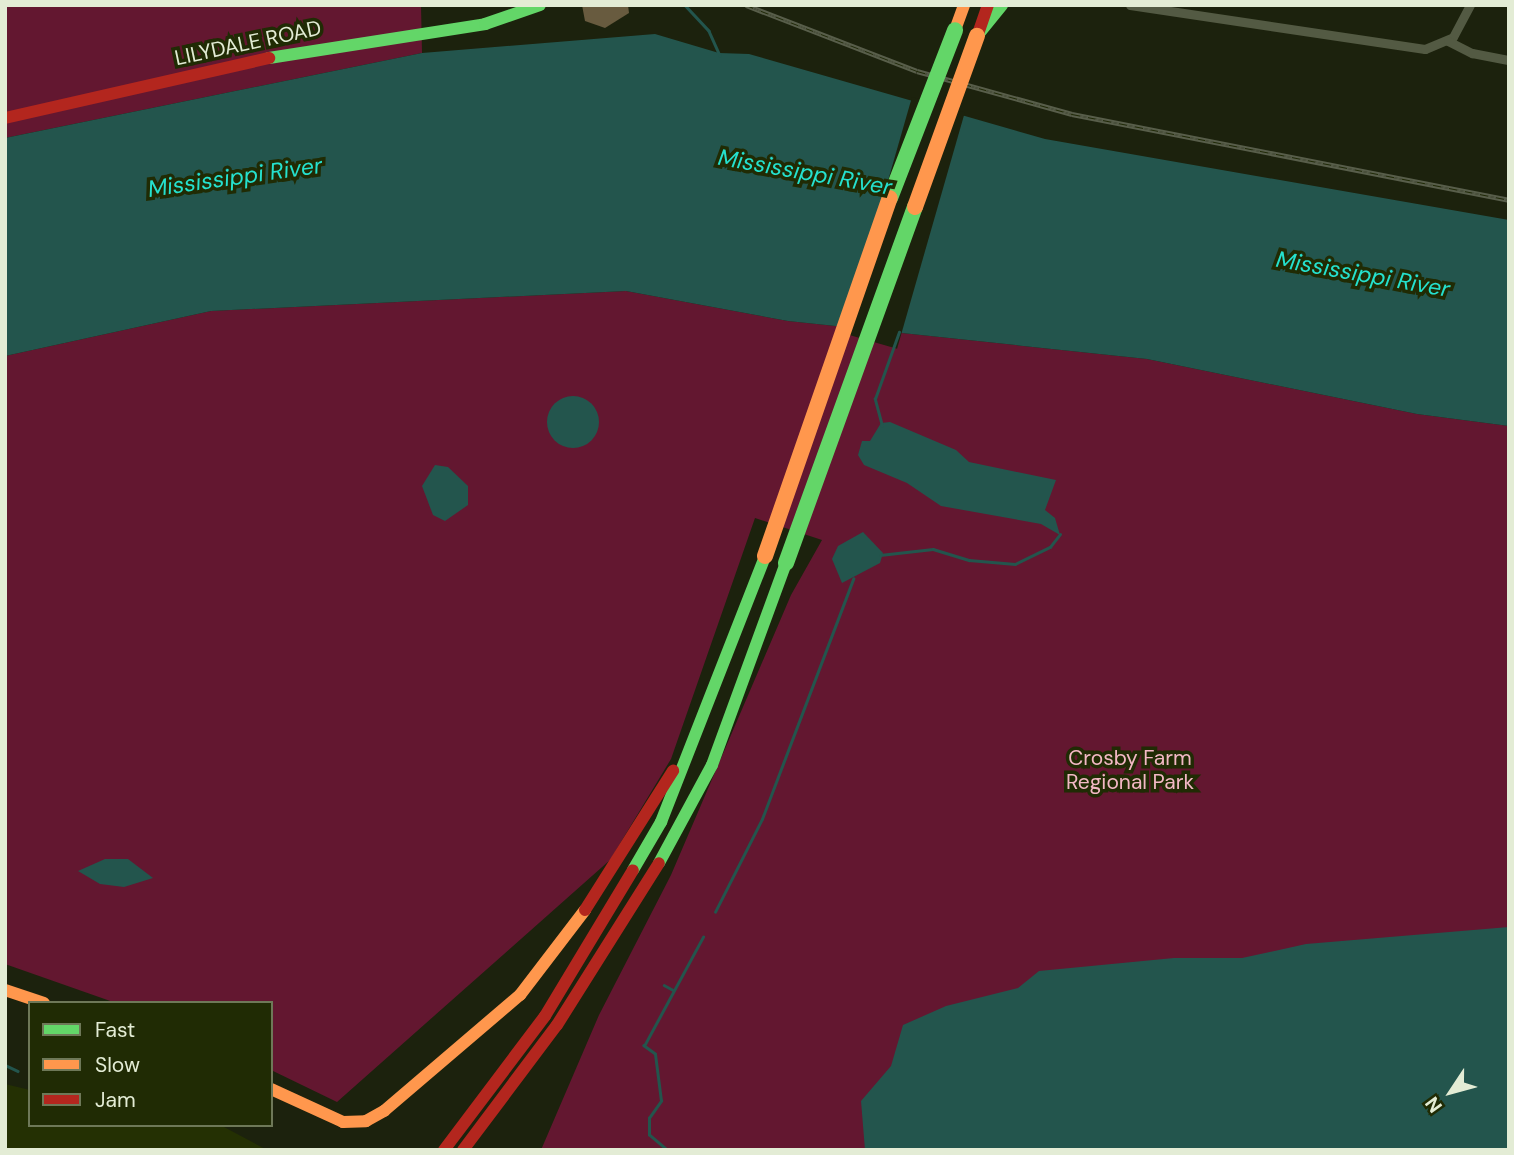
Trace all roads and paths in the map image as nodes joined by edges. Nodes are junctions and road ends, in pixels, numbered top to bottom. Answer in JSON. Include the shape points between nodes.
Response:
{"nodes":[{"id":1,"x":540,"y":5,"type":"edge"},
{"id":2,"x":988,"y":5,"type":"edge"},
{"id":3,"x":1002,"y":5,"type":"edge"},
{"id":4,"x":1130,"y":5,"type":"edge"},
{"id":5,"x":1470,"y":5,"type":"edge"},
{"id":6,"x":963,"y":8,"type":"edge"},
{"id":7,"x":977,"y":36,"type":"junction"},
{"id":8,"x":1448,"y":41,"type":"junction"},
{"id":9,"x":1509,"y":60,"type":"edge"},
{"id":10,"x":5,"y":118,"type":"edge"},
{"id":11,"x":698,"y":734,"type":"junction"},
{"id":12,"x":5,"y":990,"type":"edge"},
{"id":13,"x":38,"y":1001,"type":"edge"},
{"id":14,"x":273,"y":1090,"type":"edge"},
{"id":15,"x":444,"y":1150,"type":"edge"},
{"id":16,"x":463,"y":1150,"type":"edge"}],
"edges":[{"from":1,"to":10,"type":"main road","name":"LILYDALE ROAD","via":[[485,24],[278,56]]},
{"from":2,"to":7,"type":"main road"},
{"from":3,"to":7,"type":"main road"},
{"from":4,"to":8,"type":"street","via":[[1419,48]]},
{"from":5,"to":8,"type":"street"},
{"from":6,"to":11,"type":"main road","bridge":true,"via":[[906,153]]},
{"from":7,"to":16,"type":"main road","bridge":true,"via":[[712,765],[667,851],[557,1025]]},
{"from":8,"to":9,"type":"street","via":[[1472,53]]},
{"from":11,"to":14,"type":"main road","via":[[579,919],[495,1019],[366,1121],[336,1121]]},
{"from":11,"to":15,"type":"main road","via":[[661,822],[580,962],[509,1067]]},
{"from":12,"to":13,"type":"main road"}]}
